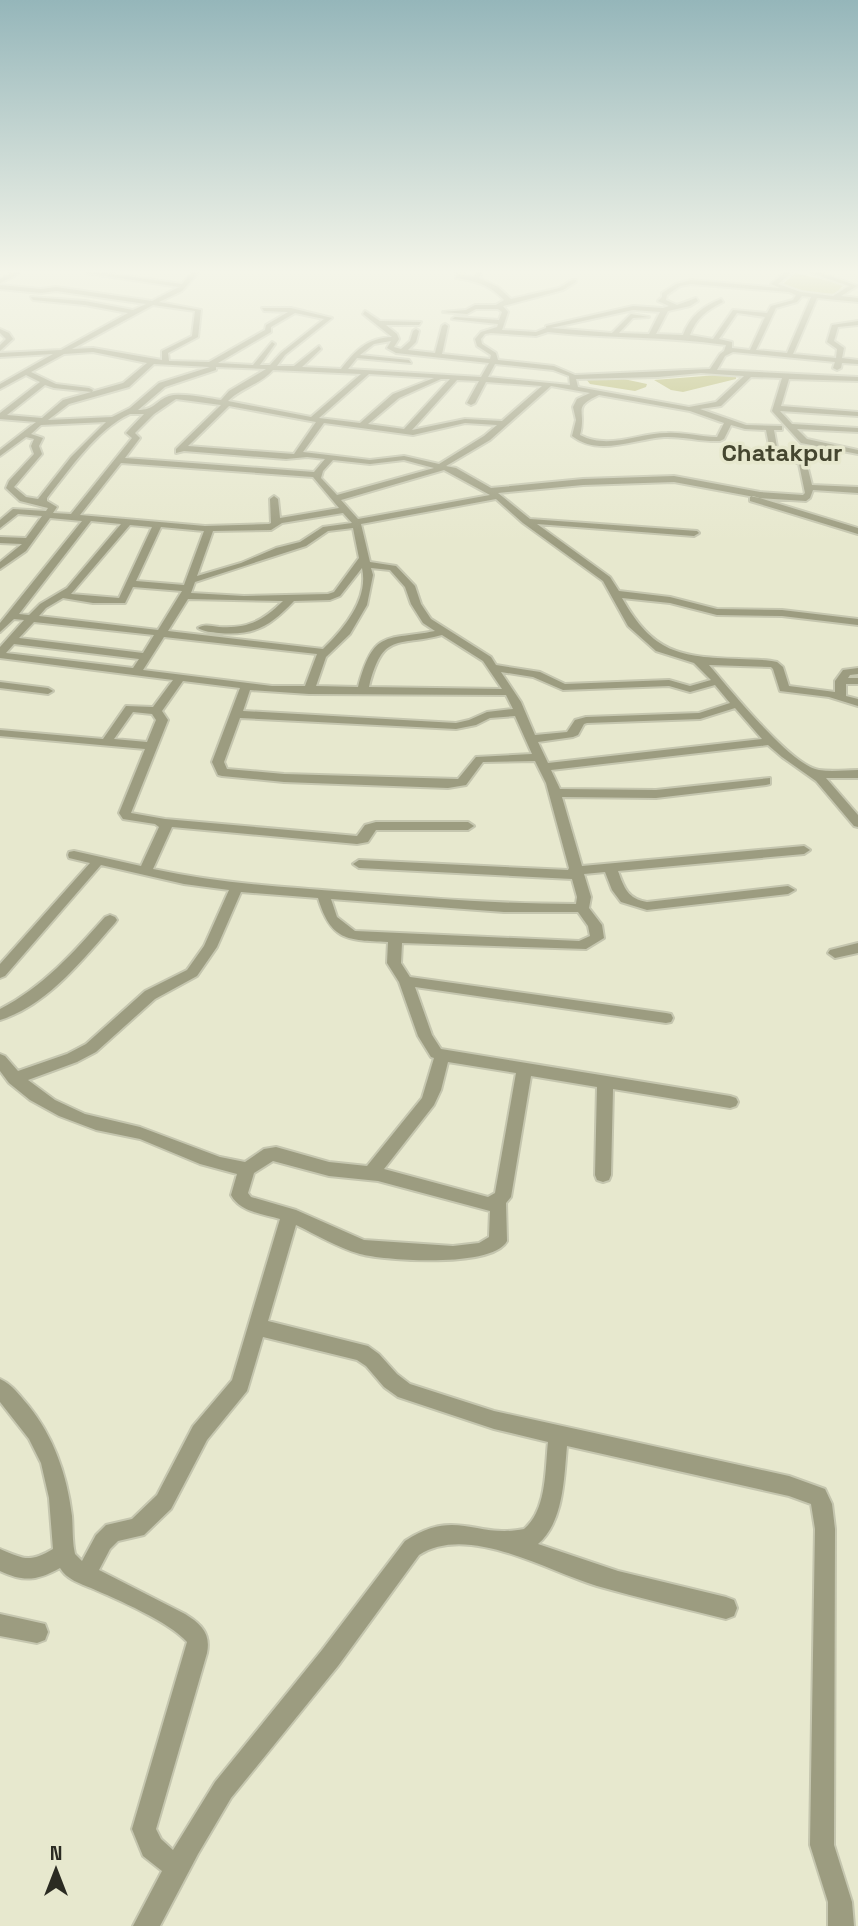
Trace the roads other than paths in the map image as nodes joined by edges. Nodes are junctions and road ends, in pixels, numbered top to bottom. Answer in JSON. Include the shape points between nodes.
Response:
{"nodes":[{"id":1,"x":43,"y":363,"type":"edge"},
{"id":2,"x":151,"y":363,"type":"edge"},
{"id":3,"x":166,"y":363,"type":"edge"},
{"id":4,"x":214,"y":363,"type":"edge"},
{"id":5,"x":258,"y":363,"type":"edge"},
{"id":6,"x":276,"y":363,"type":"edge"},
{"id":7,"x":302,"y":363,"type":"edge"},
{"id":8,"x":349,"y":363,"type":"edge"},
{"id":9,"x":418,"y":363,"type":"edge"},
{"id":10,"x":494,"y":363,"type":"edge"},
{"id":11,"x":515,"y":363,"type":"edge"},
{"id":12,"x":719,"y":363,"type":"edge"},
{"id":13,"x":838,"y":363,"type":"edge"},
{"id":14,"x":194,"y":364,"type":"joint"},
{"id":15,"x":210,"y":365,"type":"junction"},
{"id":16,"x":221,"y":365,"type":"junction"},
{"id":17,"x":256,"y":366,"type":"junction"},
{"id":18,"x":271,"y":367,"type":"junction"},
{"id":19,"x":296,"y":368,"type":"junction"},
{"id":20,"x":343,"y":371,"type":"junction"},
{"id":21,"x":713,"y":371,"type":"junction"},
{"id":22,"x":367,"y":372,"type":"junction"},
{"id":23,"x":27,"y":373,"type":"junction"},
{"id":24,"x":408,"y":374,"type":"junction"},
{"id":25,"x":759,"y":375,"type":"junction"},
{"id":26,"x":786,"y":376,"type":"junction"},
{"id":27,"x":445,"y":377,"type":"junction"},
{"id":28,"x":455,"y":377,"type":"junction"},
{"id":29,"x":572,"y":377,"type":"junction"},
{"id":30,"x":835,"y":379,"type":"junction"},
{"id":31,"x":486,"y":380,"type":"junction"},
{"id":32,"x":858,"y":380,"type":"edge"},
{"id":33,"x":5,"y":381,"type":"edge"},
{"id":34,"x":44,"y":382,"type":"junction"},
{"id":35,"x":548,"y":384,"type":"junction"},
{"id":36,"x":0,"y":387,"type":"edge"},
{"id":37,"x":574,"y":387,"type":"junction"},
{"id":38,"x":156,"y":390,"type":"junction"},
{"id":39,"x":105,"y":392,"type":"junction"},
{"id":40,"x":599,"y":393,"type":"junction"},
{"id":41,"x":226,"y":400,"type":"junction"},
{"id":42,"x":471,"y":403,"type":"dead end"},
{"id":43,"x":777,"y":408,"type":"junction"},
{"id":44,"x":690,"y":409,"type":"junction"},
{"id":45,"x":129,"y":412,"type":"junction"},
{"id":46,"x":151,"y":412,"type":"junction"},
{"id":47,"x":858,"y":414,"type":"edge"},
{"id":48,"x":113,"y":419,"type":"junction"},
{"id":49,"x":316,"y":419,"type":"junction"},
{"id":50,"x":43,"y":421,"type":"junction"},
{"id":51,"x":505,"y":423,"type":"junction"},
{"id":52,"x":728,"y":423,"type":"junction"},
{"id":53,"x":363,"y":425,"type":"junction"},
{"id":54,"x":792,"y":427,"type":"junction"},
{"id":55,"x":770,"y":428,"type":"junction"},
{"id":56,"x":858,"y":430,"type":"edge"},
{"id":57,"x":410,"y":433,"type":"junction"},
{"id":58,"x":26,"y":435,"type":"junction"},
{"id":59,"x":182,"y":448,"type":"junction"},
{"id":60,"x":402,"y":451,"type":"junction"},
{"id":61,"x":858,"y":452,"type":"edge"},
{"id":62,"x":0,"y":454,"type":"edge"},
{"id":63,"x":306,"y":455,"type":"junction"},
{"id":64,"x":330,"y":459,"type":"junction"},
{"id":65,"x":120,"y":460,"type":"junction"},
{"id":66,"x":166,"y":463,"type":"junction"},
{"id":67,"x":444,"y":466,"type":"junction"},
{"id":68,"x":316,"y":475,"type":"junction"},
{"id":69,"x":715,"y":486,"type":"junction"},
{"id":70,"x":808,"y":487,"type":"junction"},
{"id":71,"x":858,"y":490,"type":"edge"},
{"id":72,"x":493,"y":494,"type":"junction"},
{"id":73,"x":337,"y":498,"type":"junction"},
{"id":74,"x":274,"y":499,"type":"dead end"},
{"id":75,"x":42,"y":502,"type":"junction"},
{"id":76,"x":347,"y":510,"type":"junction"},
{"id":77,"x":48,"y":514,"type":"junction"},
{"id":78,"x":74,"y":517,"type":"junction"},
{"id":79,"x":88,"y":519,"type":"junction"},
{"id":80,"x":526,"y":521,"type":"junction"},
{"id":81,"x":128,"y":522,"type":"junction"},
{"id":82,"x":356,"y":523,"type":"junction"},
{"id":83,"x":158,"y":524,"type":"junction"},
{"id":84,"x":276,"y":524,"type":"junction"},
{"id":85,"x":0,"y":526,"type":"edge"},
{"id":86,"x":208,"y":528,"type":"junction"},
{"id":87,"x":858,"y":531,"type":"edge"},
{"id":88,"x":694,"y":533,"type":"dead end"},
{"id":89,"x":0,"y":540,"type":"edge"},
{"id":90,"x":29,"y":541,"type":"junction"},
{"id":91,"x":365,"y":561,"type":"junction"},
{"id":92,"x":0,"y":566,"type":"edge"},
{"id":93,"x":131,"y":584,"type":"junction"},
{"id":94,"x":187,"y":588,"type":"junction"},
{"id":95,"x":617,"y":594,"type":"junction"},
{"id":96,"x":62,"y":595,"type":"junction"},
{"id":97,"x":291,"y":598,"type":"junction"},
{"id":98,"x":12,"y":616,"type":"junction"},
{"id":99,"x":31,"y":619,"type":"junction"},
{"id":100,"x":858,"y":622,"type":"edge"},
{"id":101,"x":0,"y":629,"type":"edge"},
{"id":102,"x":442,"y":632,"type":"junction"},
{"id":103,"x":162,"y":633,"type":"junction"},
{"id":104,"x":185,"y":635,"type":"junction"},
{"id":105,"x":11,"y":640,"type":"junction"},
{"id":106,"x":324,"y":652,"type":"junction"},
{"id":107,"x":0,"y":654,"type":"edge"},
{"id":108,"x":146,"y":657,"type":"junction"},
{"id":109,"x":698,"y":661,"type":"junction"},
{"id":110,"x":494,"y":668,"type":"junction"},
{"id":111,"x":137,"y":671,"type":"junction"},
{"id":112,"x":858,"y":671,"type":"edge"},
{"id":113,"x":180,"y":677,"type":"junction"},
{"id":114,"x":718,"y":681,"type":"junction"},
{"id":115,"x":840,"y":681,"type":"junction"},
{"id":116,"x":858,"y":681,"type":"edge"},
{"id":117,"x":0,"y":685,"type":"edge"},
{"id":118,"x":246,"y":687,"type":"junction"},
{"id":119,"x":48,"y":691,"type":"dead end"},
{"id":120,"x":309,"y":691,"type":"junction"},
{"id":121,"x":362,"y":692,"type":"junction"},
{"id":122,"x":510,"y":692,"type":"junction"},
{"id":123,"x":841,"y":699,"type":"junction"},
{"id":124,"x":858,"y":703,"type":"edge"},
{"id":125,"x":738,"y":704,"type":"junction"},
{"id":126,"x":156,"y":711,"type":"junction"},
{"id":127,"x":519,"y":712,"type":"junction"},
{"id":128,"x":235,"y":714,"type":"junction"},
{"id":129,"x":0,"y":733,"type":"edge"},
{"id":130,"x":530,"y":739,"type":"junction"},
{"id":131,"x":771,"y":741,"type":"junction"},
{"id":132,"x":107,"y":742,"type":"junction"},
{"id":133,"x":151,"y":748,"type":"junction"},
{"id":134,"x":541,"y":762,"type":"junction"},
{"id":135,"x":815,"y":774,"type":"junction"},
{"id":136,"x":858,"y":774,"type":"edge"},
{"id":137,"x":766,"y":781,"type":"dead end"},
{"id":138,"x":556,"y":793,"type":"junction"},
{"id":139,"x":164,"y":823,"type":"junction"},
{"id":140,"x":858,"y":823,"type":"edge"},
{"id":141,"x":468,"y":826,"type":"dead end"},
{"id":142,"x":804,"y":850,"type":"dead end"},
{"id":143,"x":74,"y":855,"type":"dead end"},
{"id":144,"x":98,"y":861,"type":"junction"},
{"id":145,"x":359,"y":864,"type":"dead end"},
{"id":146,"x":610,"y":868,"type":"junction"},
{"id":147,"x":145,"y":871,"type":"junction"},
{"id":148,"x":575,"y":873,"type":"junction"},
{"id":149,"x":237,"y":887,"type":"junction"},
{"id":150,"x":788,"y":890,"type":"dead end"},
{"id":151,"x":323,"y":894,"type":"junction"},
{"id":152,"x":582,"y":908,"type":"junction"},
{"id":153,"x":110,"y":920,"type":"dead end"},
{"id":154,"x":395,"y":937,"type":"junction"},
{"id":155,"x":858,"y":948,"type":"edge"},
{"id":156,"x":835,"y":953,"type":"dead end"},
{"id":157,"x":0,"y":973,"type":"edge"},
{"id":158,"x":406,"y":981,"type":"junction"},
{"id":159,"x":0,"y":1015,"type":"edge"},
{"id":160,"x":666,"y":1018,"type":"dead end"},
{"id":161,"x":442,"y":1055,"type":"junction"},
{"id":162,"x":0,"y":1060,"type":"edge"},
{"id":163,"x":524,"y":1069,"type":"junction"},
{"id":164,"x":14,"y":1079,"type":"junction"},
{"id":165,"x":605,"y":1083,"type":"junction"},
{"id":166,"x":730,"y":1102,"type":"dead end"},
{"id":167,"x":247,"y":1169,"type":"junction"},
{"id":168,"x":371,"y":1173,"type":"junction"},
{"id":169,"x":603,"y":1175,"type":"dead end"},
{"id":170,"x":498,"y":1202,"type":"junction"},
{"id":171,"x":290,"y":1215,"type":"junction"},
{"id":172,"x":257,"y":1327,"type":"junction"},
{"id":173,"x":0,"y":1388,"type":"edge"},
{"id":174,"x":559,"y":1435,"type":"junction"},
{"id":175,"x":513,"y":1543,"type":"junction"},
{"id":176,"x":62,"y":1555,"type":"junction"},
{"id":177,"x":0,"y":1559,"type":"edge"},
{"id":178,"x":85,"y":1576,"type":"junction"},
{"id":179,"x":726,"y":1608,"type":"dead end"},
{"id":180,"x":0,"y":1625,"type":"edge"},
{"id":181,"x":37,"y":1632,"type":"dead end"},
{"id":182,"x":178,"y":1867,"type":"junction"},
{"id":183,"x":146,"y":1926,"type":"edge"},
{"id":184,"x":841,"y":1926,"type":"edge"}],
"edges":[{"from":1,"to":23,"type":"street"},
{"from":2,"to":39,"type":"street","via":[[126,385]]},
{"from":3,"to":14,"type":"street"},
{"from":4,"to":15,"type":"street"},
{"from":5,"to":17,"type":"street"},
{"from":6,"to":18,"type":"street"},
{"from":7,"to":19,"type":"street"},
{"from":8,"to":20,"type":"street"},
{"from":9,"to":24,"type":"street"},
{"from":10,"to":31,"type":"street"},
{"from":11,"to":29,"type":"street","via":[[563,370]]},
{"from":12,"to":21,"type":"street"},
{"from":13,"to":30,"type":"street"},
{"from":14,"to":15,"type":"street"},
{"from":15,"to":16,"type":"street"},
{"from":16,"to":17,"type":"street"},
{"from":16,"to":38,"type":"street"},
{"from":17,"to":18,"type":"street"},
{"from":18,"to":19,"type":"street"},
{"from":18,"to":41,"type":"street"},
{"from":19,"to":20,"type":"street"},
{"from":20,"to":22,"type":"street"},
{"from":21,"to":25,"type":"street"},
{"from":21,"to":29,"type":"street"},
{"from":22,"to":24,"type":"street"},
{"from":22,"to":49,"type":"street"},
{"from":23,"to":33,"type":"street"},
{"from":23,"to":34,"type":"street"},
{"from":24,"to":27,"type":"street"},
{"from":25,"to":26,"type":"street"},
{"from":25,"to":44,"type":"street","via":[[745,377],[718,404]]},
{"from":26,"to":30,"type":"street"},
{"from":26,"to":43,"type":"street"},
{"from":27,"to":28,"type":"street"},
{"from":27,"to":53,"type":"street","via":[[396,396]]},
{"from":28,"to":31,"type":"street"},
{"from":28,"to":57,"type":"street"},
{"from":29,"to":37,"type":"street"},
{"from":30,"to":32,"type":"street"},
{"from":31,"to":35,"type":"street"},
{"from":31,"to":42,"type":"street"},
{"from":33,"to":36,"type":"street"},
{"from":34,"to":39,"type":"street"},
{"from":34,"to":50,"type":"street","via":[[0,417]]},
{"from":35,"to":37,"type":"street"},
{"from":35,"to":51,"type":"street"},
{"from":37,"to":40,"type":"street"},
{"from":38,"to":41,"type":"street"},
{"from":38,"to":45,"type":"street"},
{"from":39,"to":50,"type":"street","via":[[69,400]]},
{"from":40,"to":44,"type":"street"},
{"from":40,"to":52,"type":"street","via":[[577,407],[576,436],[592,442],[667,435],[720,439]]},
{"from":41,"to":46,"type":"street","via":[[172,398]]},
{"from":41,"to":49,"type":"street"},
{"from":41,"to":59,"type":"street"},
{"from":43,"to":47,"type":"street"},
{"from":43,"to":54,"type":"street","via":[[777,415]]},
{"from":44,"to":52,"type":"street"},
{"from":45,"to":46,"type":"street"},
{"from":45,"to":48,"type":"street"},
{"from":46,"to":65,"type":"street","via":[[130,433],[136,438]]},
{"from":48,"to":50,"type":"street"},
{"from":48,"to":75,"type":"street","via":[[74,459]]},
{"from":49,"to":53,"type":"street"},
{"from":49,"to":63,"type":"street","via":[[321,423],[298,453]]},
{"from":50,"to":58,"type":"street"},
{"from":51,"to":57,"type":"street","via":[[465,421]]},
{"from":51,"to":67,"type":"street"},
{"from":52,"to":55,"type":"street"},
{"from":53,"to":57,"type":"street"},
{"from":54,"to":55,"type":"street"},
{"from":54,"to":56,"type":"street"},
{"from":54,"to":61,"type":"street","via":[[804,441]]},
{"from":55,"to":70,"type":"street","via":[[773,448],[803,463]]},
{"from":57,"to":60,"type":"street"},
{"from":58,"to":62,"type":"street"},
{"from":58,"to":75,"type":"street","via":[[39,438],[38,454],[10,488],[23,499]]},
{"from":59,"to":63,"type":"street"},
{"from":59,"to":66,"type":"street"},
{"from":60,"to":64,"type":"street","via":[[370,462]]},
{"from":60,"to":67,"type":"street"},
{"from":63,"to":64,"type":"street"},
{"from":64,"to":68,"type":"street"},
{"from":65,"to":66,"type":"street"},
{"from":65,"to":78,"type":"street"},
{"from":66,"to":68,"type":"street"},
{"from":67,"to":72,"type":"street"},
{"from":67,"to":73,"type":"street"},
{"from":68,"to":73,"type":"street"},
{"from":69,"to":70,"type":"street","via":[[797,498],[809,496]]},
{"from":69,"to":72,"type":"street","via":[[664,480],[583,482]]},
{"from":69,"to":87,"type":"street"},
{"from":70,"to":71,"type":"street"},
{"from":72,"to":80,"type":"street"},
{"from":72,"to":82,"type":"street"},
{"from":73,"to":76,"type":"street"},
{"from":74,"to":84,"type":"street"},
{"from":75,"to":77,"type":"street","via":[[53,505]]},
{"from":76,"to":82,"type":"street"},
{"from":76,"to":84,"type":"street"},
{"from":77,"to":78,"type":"street"},
{"from":77,"to":85,"type":"street","via":[[16,511]]},
{"from":77,"to":90,"type":"street"},
{"from":78,"to":79,"type":"street"},
{"from":79,"to":81,"type":"street"},
{"from":79,"to":98,"type":"street"},
{"from":80,"to":88,"type":"street"},
{"from":80,"to":95,"type":"street","via":[[607,579]]},
{"from":81,"to":83,"type":"street"},
{"from":81,"to":96,"type":"street"},
{"from":82,"to":91,"type":"street"},
{"from":82,"to":94,"type":"street","via":[[326,529],[303,544]]},
{"from":83,"to":86,"type":"street"},
{"from":83,"to":93,"type":"street"},
{"from":84,"to":86,"type":"street"},
{"from":86,"to":94,"type":"street"},
{"from":89,"to":90,"type":"street"},
{"from":90,"to":92,"type":"street"},
{"from":91,"to":97,"type":"street","via":[[337,594]]},
{"from":91,"to":102,"type":"street","via":[[393,568],[410,586],[428,621]]},
{"from":91,"to":106,"type":"street","via":[[367,585],[362,605],[346,632]]},
{"from":93,"to":94,"type":"street"},
{"from":93,"to":96,"type":"street","via":[[118,602]]},
{"from":94,"to":97,"type":"street"},
{"from":94,"to":103,"type":"street"},
{"from":95,"to":100,"type":"street","via":[[670,600],[716,612],[782,613]]},
{"from":95,"to":109,"type":"street","via":[[632,624],[660,649]]},
{"from":96,"to":99,"type":"street","via":[[49,600]]},
{"from":97,"to":104,"type":"street","via":[[263,625],[237,631],[191,627]]},
{"from":98,"to":99,"type":"street"},
{"from":98,"to":101,"type":"street"},
{"from":99,"to":103,"type":"street"},
{"from":99,"to":105,"type":"street"},
{"from":102,"to":110,"type":"street","via":[[465,643]]},
{"from":102,"to":121,"type":"street","via":[[383,645],[367,672]]},
{"from":103,"to":104,"type":"street"},
{"from":103,"to":108,"type":"street"},
{"from":104,"to":106,"type":"street"},
{"from":105,"to":107,"type":"street"},
{"from":105,"to":108,"type":"street"},
{"from":106,"to":120,"type":"street"},
{"from":107,"to":111,"type":"street"},
{"from":108,"to":111,"type":"street"},
{"from":109,"to":114,"type":"street"},
{"from":109,"to":123,"type":"street","via":[[773,664],[784,689]]},
{"from":110,"to":114,"type":"street","via":[[536,674],[563,687],[669,683],[690,689]]},
{"from":110,"to":122,"type":"street"},
{"from":111,"to":113,"type":"street"},
{"from":112,"to":115,"type":"street","via":[[847,672]]},
{"from":113,"to":118,"type":"street"},
{"from":113,"to":126,"type":"street"},
{"from":114,"to":125,"type":"street"},
{"from":115,"to":116,"type":"street"},
{"from":115,"to":123,"type":"street"},
{"from":117,"to":119,"type":"street"},
{"from":118,"to":120,"type":"street"},
{"from":118,"to":128,"type":"street"},
{"from":120,"to":121,"type":"street"},
{"from":121,"to":122,"type":"street"},
{"from":122,"to":127,"type":"street"},
{"from":123,"to":124,"type":"street"},
{"from":125,"to":130,"type":"street","via":[[700,716],[586,720],[569,735]]},
{"from":125,"to":131,"type":"street"},
{"from":126,"to":132,"type":"street","via":[[130,708]]},
{"from":126,"to":133,"type":"street","via":[[162,720]]},
{"from":127,"to":128,"type":"street","via":[[487,715],[456,726]]},
{"from":127,"to":130,"type":"street"},
{"from":128,"to":134,"type":"street","via":[[218,762],[219,770],[229,774],[448,784],[462,782],[480,759]]},
{"from":129,"to":132,"type":"street"},
{"from":130,"to":134,"type":"street"},
{"from":131,"to":134,"type":"street"},
{"from":131,"to":135,"type":"street"},
{"from":132,"to":133,"type":"street"},
{"from":133,"to":139,"type":"street","via":[[125,813]]},
{"from":134,"to":138,"type":"street"},
{"from":135,"to":136,"type":"street"},
{"from":135,"to":140,"type":"street"},
{"from":137,"to":138,"type":"street","via":[[656,794]]},
{"from":138,"to":148,"type":"street"},
{"from":139,"to":141,"type":"street","via":[[357,840],[376,826]]},
{"from":139,"to":147,"type":"street","via":[[165,830]]},
{"from":142,"to":146,"type":"street"},
{"from":143,"to":144,"type":"street"},
{"from":144,"to":147,"type":"street"},
{"from":144,"to":157,"type":"street"},
{"from":145,"to":148,"type":"street"},
{"from":146,"to":148,"type":"street"},
{"from":146,"to":150,"type":"street","via":[[621,897],[648,906]]},
{"from":147,"to":149,"type":"street"},
{"from":148,"to":152,"type":"street","via":[[585,902]]},
{"from":149,"to":151,"type":"street"},
{"from":149,"to":164,"type":"street","via":[[211,947],[192,973],[150,995],[91,1048]]},
{"from":151,"to":152,"type":"street","via":[[504,908]]},
{"from":151,"to":154,"type":"street","via":[[331,919],[346,933]]},
{"from":152,"to":154,"type":"street","via":[[597,938],[581,946]]},
{"from":153,"to":159,"type":"street","via":[[29,1002]]},
{"from":154,"to":158,"type":"street","via":[[394,963]]},
{"from":155,"to":156,"type":"street"},
{"from":158,"to":160,"type":"street"},
{"from":158,"to":161,"type":"street","via":[[425,1036]]},
{"from":161,"to":163,"type":"street"},
{"from":161,"to":168,"type":"street","via":[[428,1101]]},
{"from":162,"to":164,"type":"street"},
{"from":163,"to":165,"type":"street"},
{"from":163,"to":170,"type":"street","via":[[503,1198]]},
{"from":164,"to":167,"type":"street","via":[[52,1107],[79,1118],[141,1133],[204,1159]]},
{"from":165,"to":166,"type":"street"},
{"from":165,"to":169,"type":"street"},
{"from":167,"to":168,"type":"street","via":[[276,1154],[329,1169]]},
{"from":167,"to":171,"type":"street","via":[[239,1195],[246,1202]]},
{"from":168,"to":170,"type":"street","via":[[478,1202]]},
{"from":170,"to":171,"type":"street","via":[[498,1241],[482,1251],[453,1253],[362,1247]]},
{"from":171,"to":172,"type":"street"},
{"from":172,"to":174,"type":"street","via":[[372,1356],[391,1384],[405,1391]]},
{"from":172,"to":178,"type":"street","via":[[240,1385],[200,1433],[164,1502],[137,1528],[113,1532]]},
{"from":173,"to":176,"type":"street","via":[[32,1423],[51,1460],[62,1519]]},
{"from":174,"to":175,"type":"street","via":[[539,1531],[529,1540]]},
{"from":174,"to":184,"type":"street","via":[[806,1490],[822,1504],[822,1845],[840,1902]]},
{"from":175,"to":179,"type":"street","via":[[601,1578]]},
{"from":175,"to":182,"type":"street","via":[[453,1533],[421,1539],[223,1790]]},
{"from":176,"to":177,"type":"street","via":[[42,1568],[27,1571]]},
{"from":176,"to":178,"type":"street"},
{"from":178,"to":182,"type":"street","via":[[174,1619],[197,1637],[144,1829],[154,1853]]},
{"from":180,"to":181,"type":"street"},
{"from":182,"to":183,"type":"street"}]}
